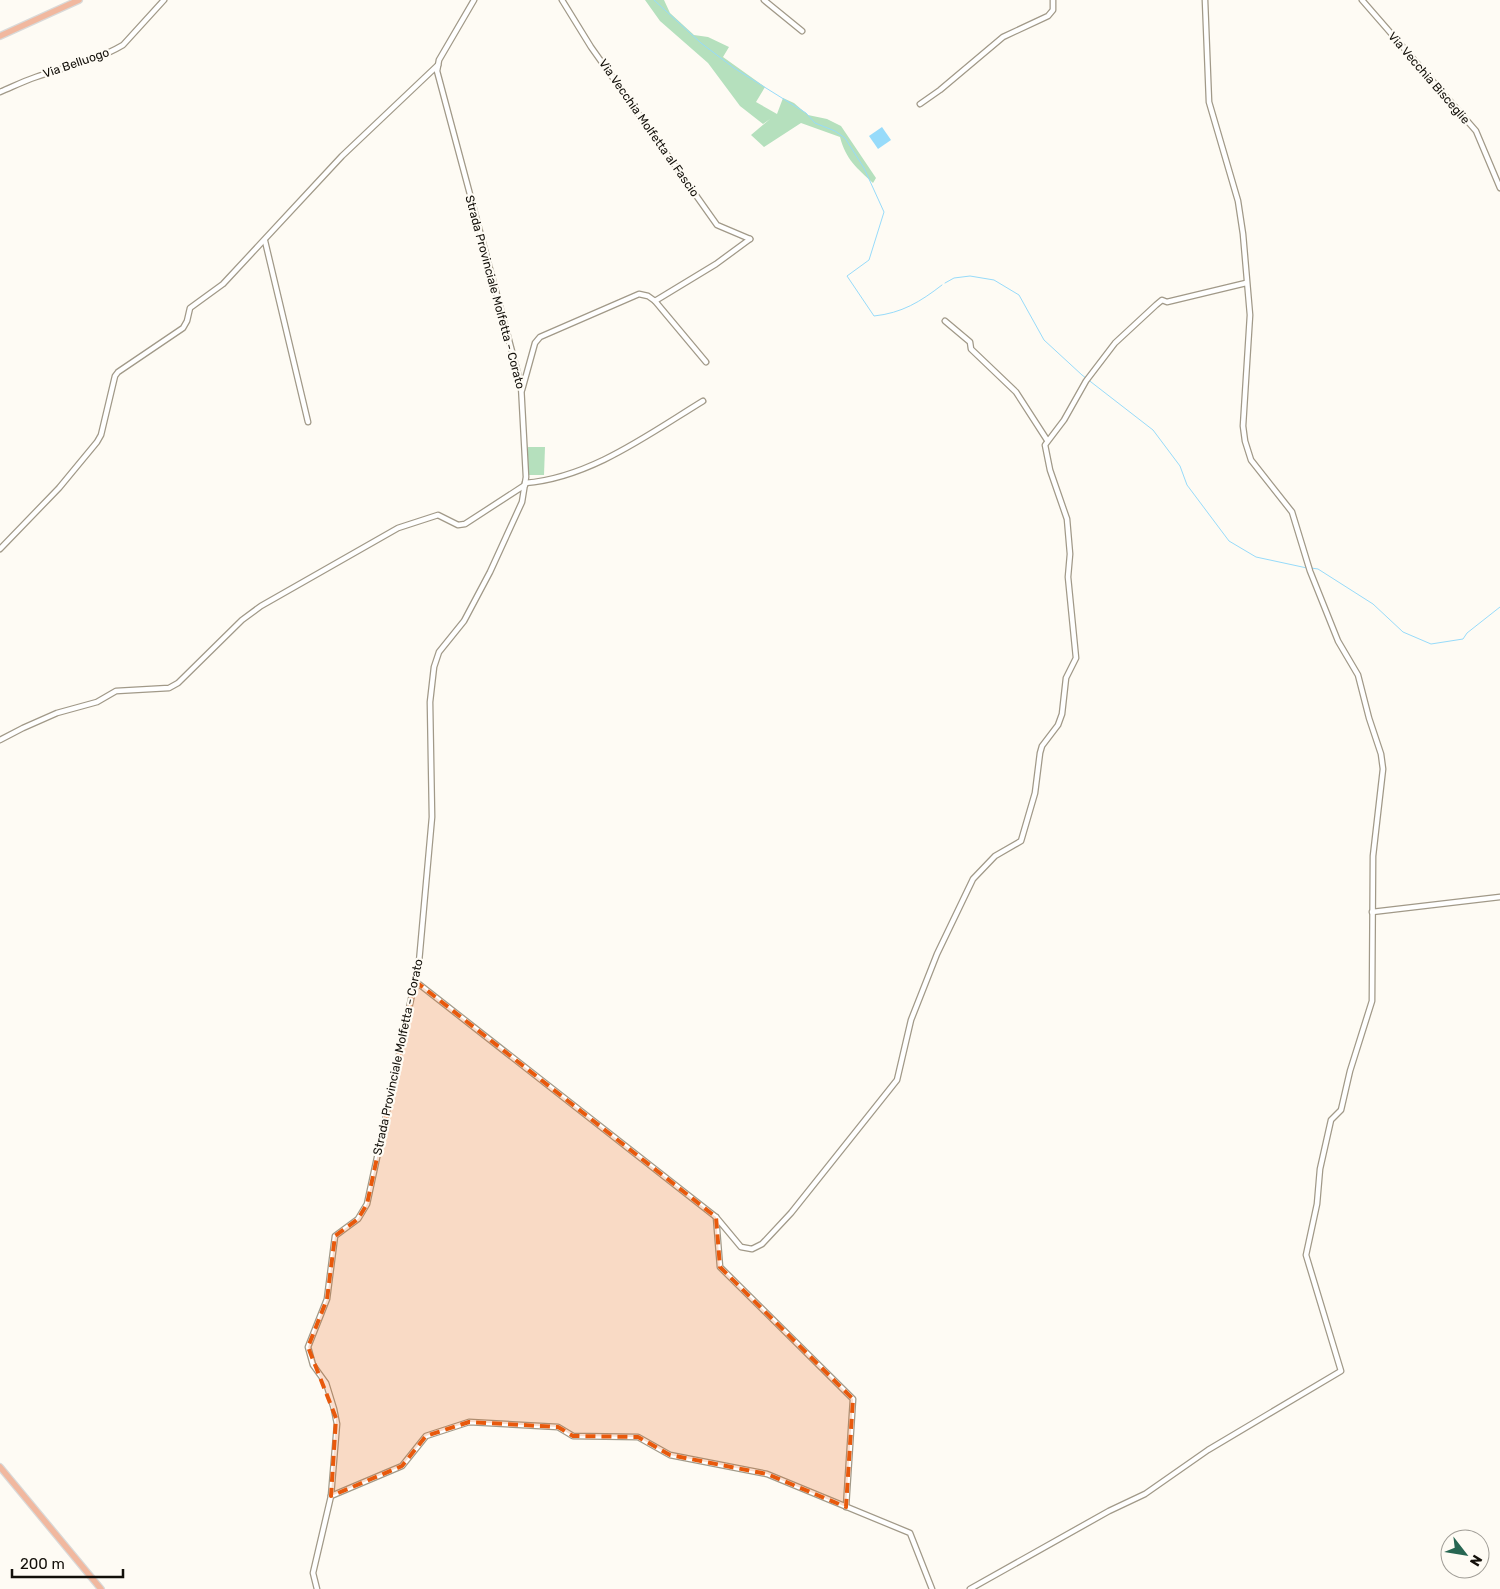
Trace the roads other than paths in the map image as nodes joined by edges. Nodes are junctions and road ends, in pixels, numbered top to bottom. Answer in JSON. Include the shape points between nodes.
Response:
{"nodes":[{"id":1,"x":79,"y":0,"type":"edge"},
{"id":2,"x":164,"y":0,"type":"edge"},
{"id":3,"x":474,"y":0,"type":"edge"},
{"id":4,"x":562,"y":0,"type":"edge"},
{"id":5,"x":764,"y":0,"type":"edge"},
{"id":6,"x":1053,"y":0,"type":"edge"},
{"id":7,"x":1205,"y":0,"type":"edge"},
{"id":8,"x":1362,"y":0,"type":"edge"},
{"id":9,"x":802,"y":31,"type":"dead end"},
{"id":10,"x":0,"y":36,"type":"edge"},
{"id":11,"x":438,"y":65,"type":"junction"},
{"id":12,"x":0,"y":92,"type":"edge"},
{"id":13,"x":920,"y":104,"type":"dead end"},
{"id":14,"x":1500,"y":188,"type":"edge"},
{"id":15,"x":265,"y":241,"type":"junction"},
{"id":16,"x":1246,"y":283,"type":"junction"},
{"id":17,"x":655,"y":301,"type":"junction"},
{"id":18,"x":945,"y":322,"type":"dead end"},
{"id":19,"x":706,"y":362,"type":"dead end"},
{"id":20,"x":522,"y":392,"type":"junction"},
{"id":21,"x":703,"y":400,"type":"dead end"},
{"id":22,"x":308,"y":422,"type":"dead end"},
{"id":23,"x":1047,"y":440,"type":"junction"},
{"id":24,"x":525,"y":484,"type":"junction"},
{"id":25,"x":0,"y":549,"type":"edge"},
{"id":26,"x":0,"y":740,"type":"edge"},
{"id":27,"x":1500,"y":897,"type":"edge"},
{"id":28,"x":1372,"y":912,"type":"junction"},
{"id":29,"x":415,"y":982,"type":"junction"},
{"id":30,"x":716,"y":1217,"type":"junction"},
{"id":31,"x":0,"y":1467,"type":"edge"},
{"id":32,"x":331,"y":1496,"type":"junction"},
{"id":33,"x":846,"y":1507,"type":"junction"},
{"id":34,"x":101,"y":1589,"type":"edge"},
{"id":35,"x":317,"y":1589,"type":"edge"},
{"id":36,"x":932,"y":1589,"type":"edge"},
{"id":37,"x":970,"y":1589,"type":"edge"}],
"edges":[{"from":1,"to":10,"type":"main road"},
{"from":2,"to":12,"type":"street","name":"Via Belluogo","via":[[123,45],[90,61]]},
{"from":3,"to":11,"type":"street"},
{"from":4,"to":17,"type":"street","name":"Via Vecchia Molfetta al Fascio","via":[[591,47],[717,225],[750,239]]},
{"from":5,"to":9,"type":"street"},
{"from":6,"to":13,"type":"street","via":[[1053,10],[1048,16],[1003,37]]},
{"from":7,"to":16,"type":"street","via":[[1209,102],[1238,201]]},
{"from":8,"to":14,"type":"street","name":"Via Vecchia Bisceglie","via":[[1476,131]]},
{"from":11,"to":15,"type":"street","via":[[342,156]]},
{"from":11,"to":20,"type":"street","name":"Strada Provinciale Molfetta - Corato"},
{"from":15,"to":22,"type":"street"},
{"from":15,"to":25,"type":"street","via":[[223,284],[190,308],[183,328],[114,376],[97,442],[59,488]]},
{"from":16,"to":23,"type":"street","via":[[1167,302],[1162,300],[1114,343],[1064,420]]},
{"from":16,"to":28,"type":"street","via":[[1250,315],[1243,426],[1245,441],[1251,460],[1292,512],[1310,571],[1338,641],[1358,675],[1381,754],[1382,793],[1373,856]]},
{"from":17,"to":19,"type":"street"},
{"from":17,"to":20,"type":"street","via":[[639,294],[540,337],[535,343]]},
{"from":18,"to":23,"type":"street","via":[[970,342],[971,349],[1016,392]]},
{"from":20,"to":24,"type":"street","name":"Strada Provinciale Molfetta - Corato"},
{"from":21,"to":24,"type":"street","via":[[580,470]]},
{"from":23,"to":30,"type":"street","via":[[1050,470],[1067,519],[1068,577],[1076,658],[1066,678],[1058,725],[1042,746],[1036,793],[1021,841],[995,856],[973,879],[937,954],[911,1020],[897,1080],[791,1213],[762,1244],[752,1249],[741,1247]]},
{"from":24,"to":26,"type":"street","via":[[464,524],[458,525],[438,515],[398,528],[242,620],[169,688],[116,691],[97,702],[57,713]]},
{"from":24,"to":29,"type":"street","name":"Strada Provinciale Molfetta - Corato","via":[[522,502],[473,606],[439,652],[434,666],[430,702],[431,827],[420,962]]},
{"from":27,"to":28,"type":"street"},
{"from":28,"to":37,"type":"street","via":[[1372,1001],[1341,1110],[1330,1120],[1306,1255],[1341,1371],[1208,1450],[1145,1494],[1108,1511]]},
{"from":29,"to":30,"type":"street","via":[[463,1016]]},
{"from":29,"to":32,"type":"street","name":"Strada Provinciale Molfetta - Corato","via":[[367,1204],[358,1219],[334,1236],[327,1299],[308,1347],[313,1365],[326,1383],[336,1418]]},
{"from":30,"to":33,"type":"street","via":[[720,1267],[853,1399]]},
{"from":31,"to":34,"type":"main road"},
{"from":32,"to":33,"type":"street","via":[[402,1466],[426,1436],[469,1422],[558,1427],[573,1436],[638,1437],[670,1455],[767,1474]]},
{"from":32,"to":35,"type":"street","name":"Strada Provinciale Molfetta - Corato","via":[[313,1573]]},
{"from":33,"to":36,"type":"street","via":[[910,1533]]}]}
